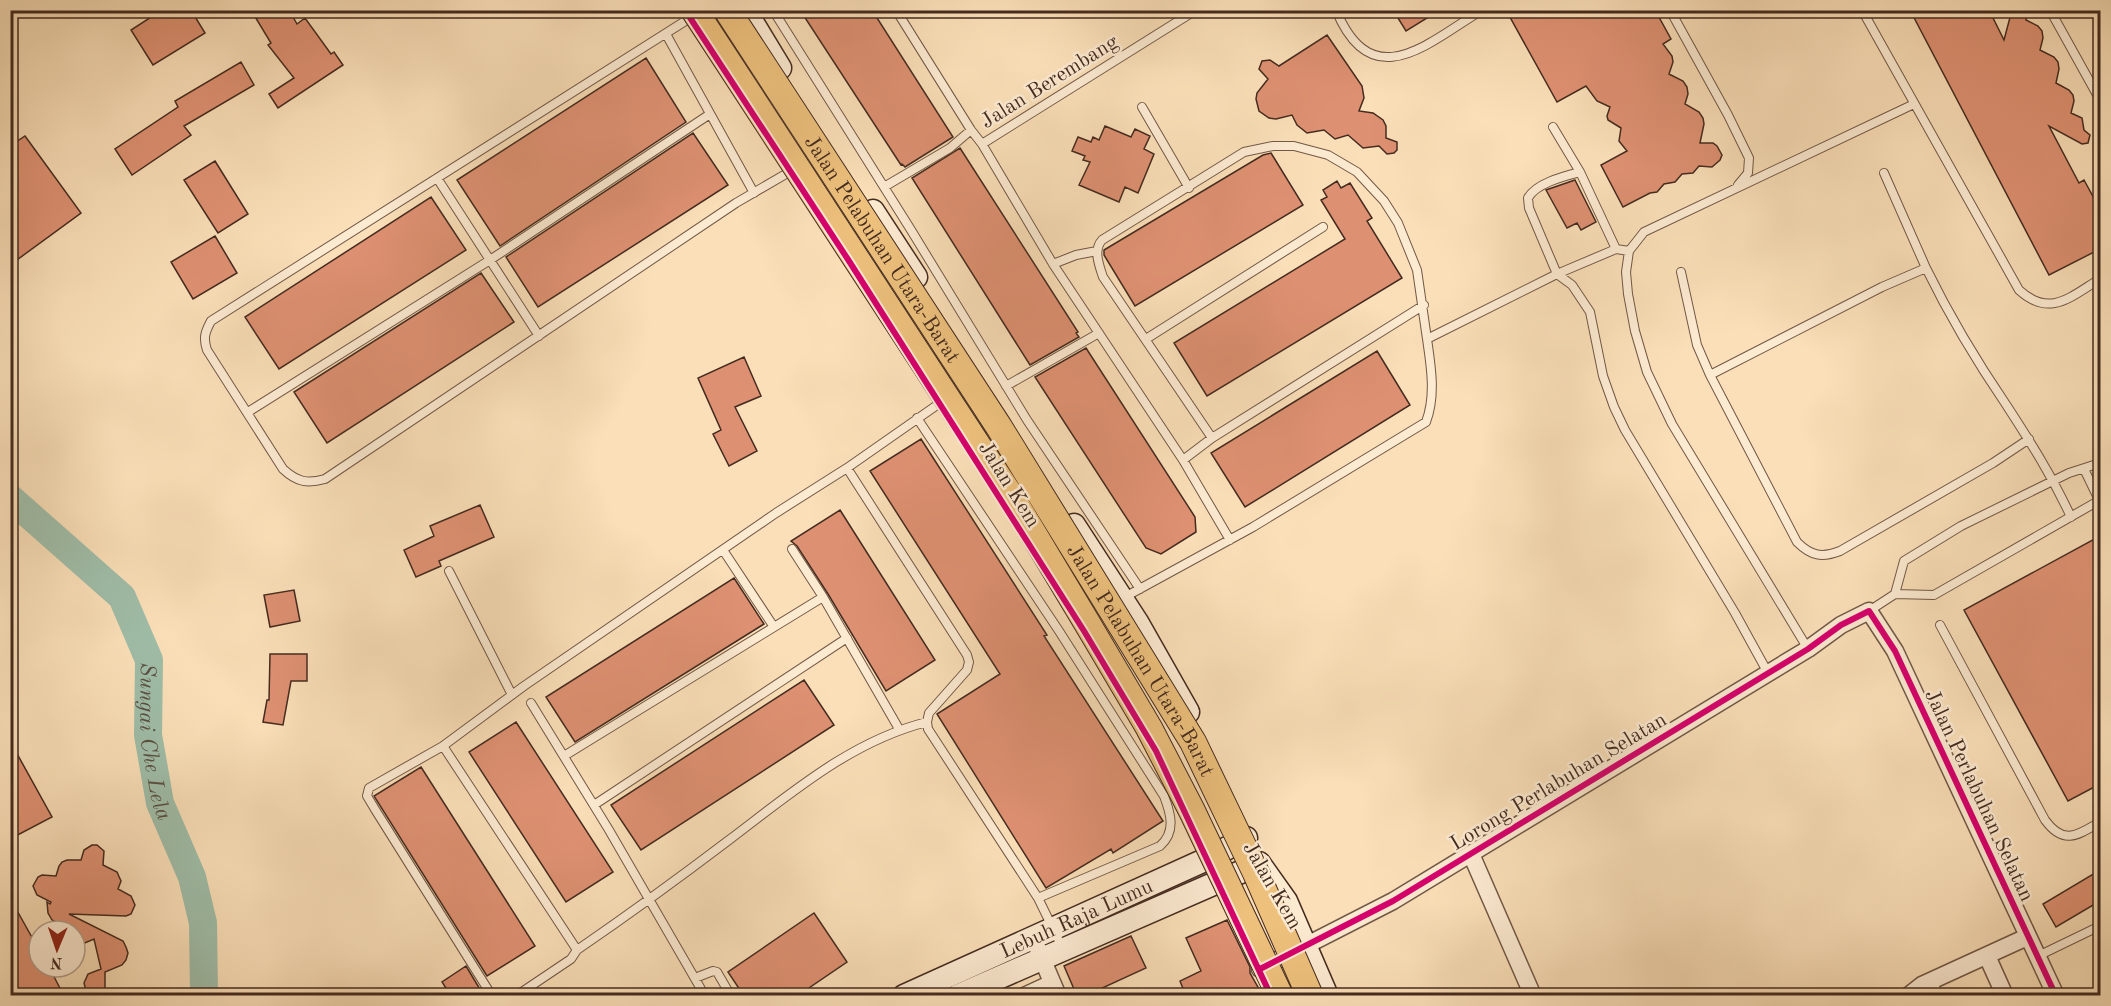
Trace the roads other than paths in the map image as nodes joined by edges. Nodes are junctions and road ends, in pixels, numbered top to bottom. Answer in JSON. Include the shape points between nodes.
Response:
{"nodes":[{"id":1,"x":727,"y":10,"type":"edge"},
{"id":2,"x":745,"y":10,"type":"edge"},
{"id":3,"x":772,"y":10,"type":"edge"},
{"id":4,"x":896,"y":10,"type":"edge"},
{"id":5,"x":1196,"y":10,"type":"edge"},
{"id":6,"x":1336,"y":10,"type":"edge"},
{"id":7,"x":1482,"y":10,"type":"edge"},
{"id":8,"x":1670,"y":10,"type":"edge"},
{"id":9,"x":1862,"y":10,"type":"edge"},
{"id":10,"x":2050,"y":10,"type":"edge"},
{"id":11,"x":690,"y":13,"type":"edge"},
{"id":12,"x":666,"y":34,"type":"junction"},
{"id":13,"x":2100,"y":100,"type":"edge"},
{"id":14,"x":1914,"y":104,"type":"junction"},
{"id":15,"x":1142,"y":107,"type":"dead end"},
{"id":16,"x":710,"y":114,"type":"junction"},
{"id":17,"x":1553,"y":127,"type":"dead end"},
{"id":18,"x":971,"y":130,"type":"junction"},
{"id":19,"x":982,"y":144,"type":"junction"},
{"id":20,"x":791,"y":171,"type":"junction"},
{"id":21,"x":1580,"y":172,"type":"junction"},
{"id":22,"x":1884,"y":172,"type":"dead end"},
{"id":23,"x":437,"y":178,"type":"junction"},
{"id":24,"x":884,"y":187,"type":"junction"},
{"id":25,"x":1189,"y":188,"type":"junction"},
{"id":26,"x":1734,"y":189,"type":"junction"},
{"id":27,"x":754,"y":193,"type":"junction"},
{"id":28,"x":1323,"y":227,"type":"dead end"},
{"id":29,"x":1616,"y":249,"type":"junction"},
{"id":30,"x":1097,"y":250,"type":"junction"},
{"id":31,"x":1629,"y":251,"type":"junction"},
{"id":32,"x":490,"y":260,"type":"junction"},
{"id":33,"x":1053,"y":264,"type":"junction"},
{"id":34,"x":1926,"y":268,"type":"junction"},
{"id":35,"x":1681,"y":272,"type":"dead end"},
{"id":36,"x":1557,"y":274,"type":"junction"},
{"id":37,"x":2100,"y":279,"type":"edge"},
{"id":38,"x":1424,"y":305,"type":"junction"},
{"id":39,"x":1099,"y":333,"type":"junction"},
{"id":40,"x":539,"y":336,"type":"junction"},
{"id":41,"x":1146,"y":339,"type":"junction"},
{"id":42,"x":1427,"y":339,"type":"junction"},
{"id":43,"x":1710,"y":375,"type":"junction"},
{"id":44,"x":1006,"y":386,"type":"junction"},
{"id":45,"x":940,"y":404,"type":"junction"},
{"id":46,"x":248,"y":412,"type":"junction"},
{"id":47,"x":917,"y":418,"type":"junction"},
{"id":48,"x":1212,"y":438,"type":"junction"},
{"id":49,"x":2030,"y":439,"type":"junction"},
{"id":50,"x":1183,"y":460,"type":"junction"},
{"id":51,"x":2100,"y":463,"type":"edge"},
{"id":52,"x":847,"y":468,"type":"junction"},
{"id":53,"x":2084,"y":469,"type":"junction"},
{"id":54,"x":2055,"y":481,"type":"junction"},
{"id":55,"x":2100,"y":501,"type":"edge"},
{"id":56,"x":2071,"y":517,"type":"junction"},
{"id":57,"x":1230,"y":540,"type":"junction"},
{"id":58,"x":723,"y":549,"type":"junction"},
{"id":59,"x":792,"y":549,"type":"dead end"},
{"id":60,"x":449,"y":571,"type":"dead end"},
{"id":61,"x":1131,"y":594,"type":"junction"},
{"id":62,"x":1895,"y":594,"type":"junction"},
{"id":63,"x":823,"y":597,"type":"junction"},
{"id":64,"x":1869,"y":611,"type":"junction"},
{"id":65,"x":1940,"y":625,"type":"dead end"},
{"id":66,"x":774,"y":627,"type":"junction"},
{"id":67,"x":847,"y":638,"type":"junction"},
{"id":68,"x":1808,"y":649,"type":"junction"},
{"id":69,"x":1768,"y":673,"type":"junction"},
{"id":70,"x":512,"y":695,"type":"junction"},
{"id":71,"x":531,"y":703,"type":"dead end"},
{"id":72,"x":927,"y":722,"type":"junction"},
{"id":73,"x":898,"y":729,"type":"junction"},
{"id":74,"x":443,"y":746,"type":"junction"},
{"id":75,"x":564,"y":756,"type":"junction"},
{"id":76,"x":594,"y":805,"type":"junction"},
{"id":77,"x":2100,"y":822,"type":"edge"},
{"id":78,"x":1245,"y":838,"type":"junction"},
{"id":79,"x":1471,"y":854,"type":"junction"},
{"id":80,"x":1207,"y":859,"type":"junction"},
{"id":81,"x":1260,"y":864,"type":"junction"},
{"id":82,"x":1219,"y":883,"type":"junction"},
{"id":83,"x":1038,"y":898,"type":"junction"},
{"id":84,"x":649,"y":900,"type":"junction"},
{"id":85,"x":2100,"y":926,"type":"edge"},
{"id":86,"x":1043,"y":933,"type":"junction"},
{"id":87,"x":2028,"y":937,"type":"junction"},
{"id":88,"x":1306,"y":945,"type":"junction"},
{"id":89,"x":577,"y":950,"type":"junction"},
{"id":90,"x":1063,"y":950,"type":"junction"},
{"id":91,"x":1987,"y":956,"type":"junction"},
{"id":92,"x":2038,"y":956,"type":"junction"},
{"id":93,"x":1042,"y":959,"type":"junction"},
{"id":94,"x":1260,"y":969,"type":"junction"},
{"id":95,"x":694,"y":978,"type":"junction"},
{"id":96,"x":1055,"y":989,"type":"edge"},
{"id":97,"x":1936,"y":989,"type":"edge"},
{"id":98,"x":492,"y":996,"type":"edge"},
{"id":99,"x":516,"y":996,"type":"edge"},
{"id":100,"x":705,"y":996,"type":"edge"},
{"id":101,"x":731,"y":996,"type":"edge"},
{"id":102,"x":904,"y":996,"type":"edge"},
{"id":103,"x":957,"y":996,"type":"edge"},
{"id":104,"x":1024,"y":996,"type":"edge"},
{"id":105,"x":1272,"y":996,"type":"edge"},
{"id":106,"x":1280,"y":996,"type":"edge"},
{"id":107,"x":1310,"y":996,"type":"edge"},
{"id":108,"x":1327,"y":996,"type":"edge"},
{"id":109,"x":1533,"y":996,"type":"edge"},
{"id":110,"x":1908,"y":996,"type":"edge"},
{"id":111,"x":2005,"y":996,"type":"edge"},
{"id":112,"x":2056,"y":996,"type":"edge"}],
"edges":[{"from":1,"to":107,"type":"main road","name":"Jalan Pelabuhan Utara-Barat","bridge":true,"via":[[1005,437],[1193,742]]},
{"from":2,"to":61,"type":"street","name":"Jalan Kem","via":[[898,248]]},
{"from":3,"to":24,"type":"lane"},
{"from":4,"to":18,"type":"lane"},
{"from":5,"to":19,"type":"lane","name":"Jalan Berembang"},
{"from":6,"to":7,"type":"lane","via":[[1354,42],[1367,54],[1381,57],[1412,52]]},
{"from":8,"to":26,"type":"lane","via":[[1749,158],[1748,173]]},
{"from":9,"to":14,"type":"lane"},
{"from":10,"to":13,"type":"lane"},
{"from":11,"to":12,"type":"lane"},
{"from":11,"to":20,"type":"street","name":"Jalan Kem"},
{"from":11,"to":106,"type":"main road","name":"Jalan Pelabuhan Utara-Barat","bridge":true,"via":[[1012,498],[1070,594],[1149,728]]},
{"from":12,"to":16,"type":"lane"},
{"from":12,"to":23,"type":"lane"},
{"from":14,"to":26,"type":"lane"},
{"from":14,"to":37,"type":"lane","via":[[2019,291],[2040,304],[2054,304]]},
{"from":15,"to":25,"type":"lane"},
{"from":16,"to":27,"type":"lane"},
{"from":16,"to":32,"type":"lane"},
{"from":17,"to":21,"type":"lane"},
{"from":18,"to":19,"type":"lane"},
{"from":18,"to":24,"type":"lane","via":[[950,148]]},
{"from":19,"to":33,"type":"lane"},
{"from":20,"to":27,"type":"lane"},
{"from":20,"to":45,"type":"street","name":"Jalan Kem"},
{"from":21,"to":29,"type":"lane"},
{"from":21,"to":36,"type":"lane","via":[[1534,190],[1528,198],[1528,208]]},
{"from":22,"to":34,"type":"lane"},
{"from":23,"to":32,"type":"lane"},
{"from":23,"to":46,"type":"lane","via":[[212,321],[205,332],[207,350]]},
{"from":24,"to":44,"type":"lane"},
{"from":25,"to":30,"type":"lane","via":[[1102,240]]},
{"from":25,"to":38,"type":"lane","via":[[1244,152],[1262,147],[1294,146],[1328,155],[1358,172],[1398,223],[1417,270]]},
{"from":26,"to":31,"type":"lane","via":[[1644,232]]},
{"from":27,"to":40,"type":"lane"},
{"from":28,"to":41,"type":"lane"},
{"from":29,"to":31,"type":"lane"},
{"from":29,"to":36,"type":"lane"},
{"from":30,"to":33,"type":"lane"},
{"from":30,"to":41,"type":"lane","via":[[1103,277]]},
{"from":31,"to":68,"type":"lane","via":[[1628,294],[1647,372],[1672,424]]},
{"from":32,"to":40,"type":"lane"},
{"from":32,"to":46,"type":"lane"},
{"from":33,"to":39,"type":"lane"},
{"from":34,"to":43,"type":"lane"},
{"from":34,"to":49,"type":"lane"},
{"from":35,"to":43,"type":"lane","via":[[1697,345]]},
{"from":36,"to":42,"type":"lane"},
{"from":36,"to":69,"type":"lane","via":[[1572,285],[1590,312],[1603,376],[1625,430]]},
{"from":38,"to":42,"type":"lane"},
{"from":38,"to":48,"type":"lane"},
{"from":39,"to":44,"type":"lane"},
{"from":39,"to":50,"type":"lane"},
{"from":40,"to":46,"type":"lane","via":[[325,479],[314,482],[292,478],[283,469]]},
{"from":41,"to":48,"type":"lane"},
{"from":42,"to":57,"type":"lane","via":[[1432,392],[1426,422]]},
{"from":43,"to":49,"type":"lane","via":[[1797,542],[1814,554],[1827,556],[1840,551]]},
{"from":44,"to":61,"type":"lane"},
{"from":45,"to":47,"type":"lane"},
{"from":45,"to":80,"type":"street","name":"Jalan Kem","via":[[1150,741]]},
{"from":47,"to":52,"type":"lane"},
{"from":47,"to":83,"type":"lane","via":[[1059,632],[1168,807],[1172,826],[1160,846]]},
{"from":48,"to":50,"type":"lane"},
{"from":49,"to":54,"type":"lane"},
{"from":50,"to":57,"type":"lane"},
{"from":51,"to":53,"type":"lane"},
{"from":52,"to":58,"type":"lane"},
{"from":52,"to":72,"type":"lane","via":[[967,655],[967,670],[935,705]]},
{"from":53,"to":54,"type":"lane"},
{"from":53,"to":55,"type":"lane"},
{"from":54,"to":56,"type":"lane"},
{"from":54,"to":62,"type":"lane","via":[[1961,526],[1904,561]]},
{"from":55,"to":56,"type":"lane"},
{"from":56,"to":62,"type":"lane","via":[[1934,595]]},
{"from":57,"to":61,"type":"lane"},
{"from":58,"to":66,"type":"lane"},
{"from":58,"to":70,"type":"lane"},
{"from":59,"to":63,"type":"lane"},
{"from":60,"to":70,"type":"lane"},
{"from":61,"to":78,"type":"street","name":"Jalan Kem","via":[[1137,622],[1202,736]]},
{"from":62,"to":64,"type":"lane"},
{"from":63,"to":66,"type":"lane"},
{"from":63,"to":67,"type":"lane"},
{"from":64,"to":68,"type":"street","name":"Lorong Perlabuhan Selatan"},
{"from":64,"to":87,"type":"street","name":"Jalan Perlabuhan Selatan","via":[[1895,651]]},
{"from":65,"to":77,"type":"lane","via":[[2052,829],[2067,837],[2076,836]]},
{"from":66,"to":75,"type":"lane"},
{"from":67,"to":73,"type":"lane"},
{"from":67,"to":76,"type":"lane"},
{"from":68,"to":69,"type":"street","name":"Lorong Perlabuhan Selatan"},
{"from":69,"to":79,"type":"street","name":"Lorong Perlabuhan Selatan"},
{"from":70,"to":74,"type":"lane"},
{"from":71,"to":75,"type":"lane"},
{"from":72,"to":73,"type":"lane"},
{"from":72,"to":83,"type":"lane","via":[[933,738]]},
{"from":73,"to":84,"type":"lane","via":[[826,766]]},
{"from":74,"to":89,"type":"lane"},
{"from":74,"to":98,"type":"lane","via":[[369,788],[367,796]]},
{"from":75,"to":76,"type":"lane"},
{"from":76,"to":84,"type":"lane"},
{"from":78,"to":80,"type":"street","name":"Lebuh Raja Lumu"},
{"from":78,"to":81,"type":"street","name":"Jalan Kem"},
{"from":79,"to":88,"type":"street","name":"Lorong Perlabuhan Selatan","via":[[1394,901]]},
{"from":79,"to":109,"type":"street"},
{"from":80,"to":82,"type":"street","name":"Jalan Kem"},
{"from":80,"to":86,"type":"street","name":"Lebuh Raja Lumu"},
{"from":81,"to":82,"type":"street","name":"Lebuh Raja Lumu"},
{"from":81,"to":88,"type":"street","name":"Jalan Kem","via":[[1286,901]]},
{"from":82,"to":90,"type":"street","name":"Lebuh Raja Lumu"},
{"from":82,"to":94,"type":"street","name":"Jalan Kem"},
{"from":83,"to":86,"type":"lane"},
{"from":84,"to":89,"type":"lane"},
{"from":84,"to":95,"type":"lane"},
{"from":85,"to":92,"type":"lane"},
{"from":86,"to":90,"type":"lane"},
{"from":86,"to":93,"type":"street"},
{"from":86,"to":102,"type":"street","name":"Lebuh Raja Lumu"},
{"from":87,"to":91,"type":"street"},
{"from":87,"to":92,"type":"street","name":"Jalan Perlabuhan Selatan"},
{"from":88,"to":94,"type":"street","name":"Lorong Perlabuhan Selatan"},
{"from":88,"to":108,"type":"street","name":"Jalan Kem"},
{"from":89,"to":99,"type":"lane","via":[[571,959]]},
{"from":90,"to":93,"type":"street","name":"Lebuh Raja Lumu"},
{"from":91,"to":97,"type":"street"},
{"from":91,"to":111,"type":"street"},
{"from":92,"to":112,"type":"street","name":"Jalan Perlabuhan Selatan"},
{"from":93,"to":96,"type":"street"},
{"from":93,"to":103,"type":"street","name":"Lebuh Raja Lumu"},
{"from":94,"to":105,"type":"street","name":"Jalan Kem"},
{"from":95,"to":100,"type":"lane"},
{"from":95,"to":101,"type":"lane","via":[[717,972]]},
{"from":96,"to":104,"type":"street"},
{"from":97,"to":110,"type":"street","via":[[1923,985]]}]}
